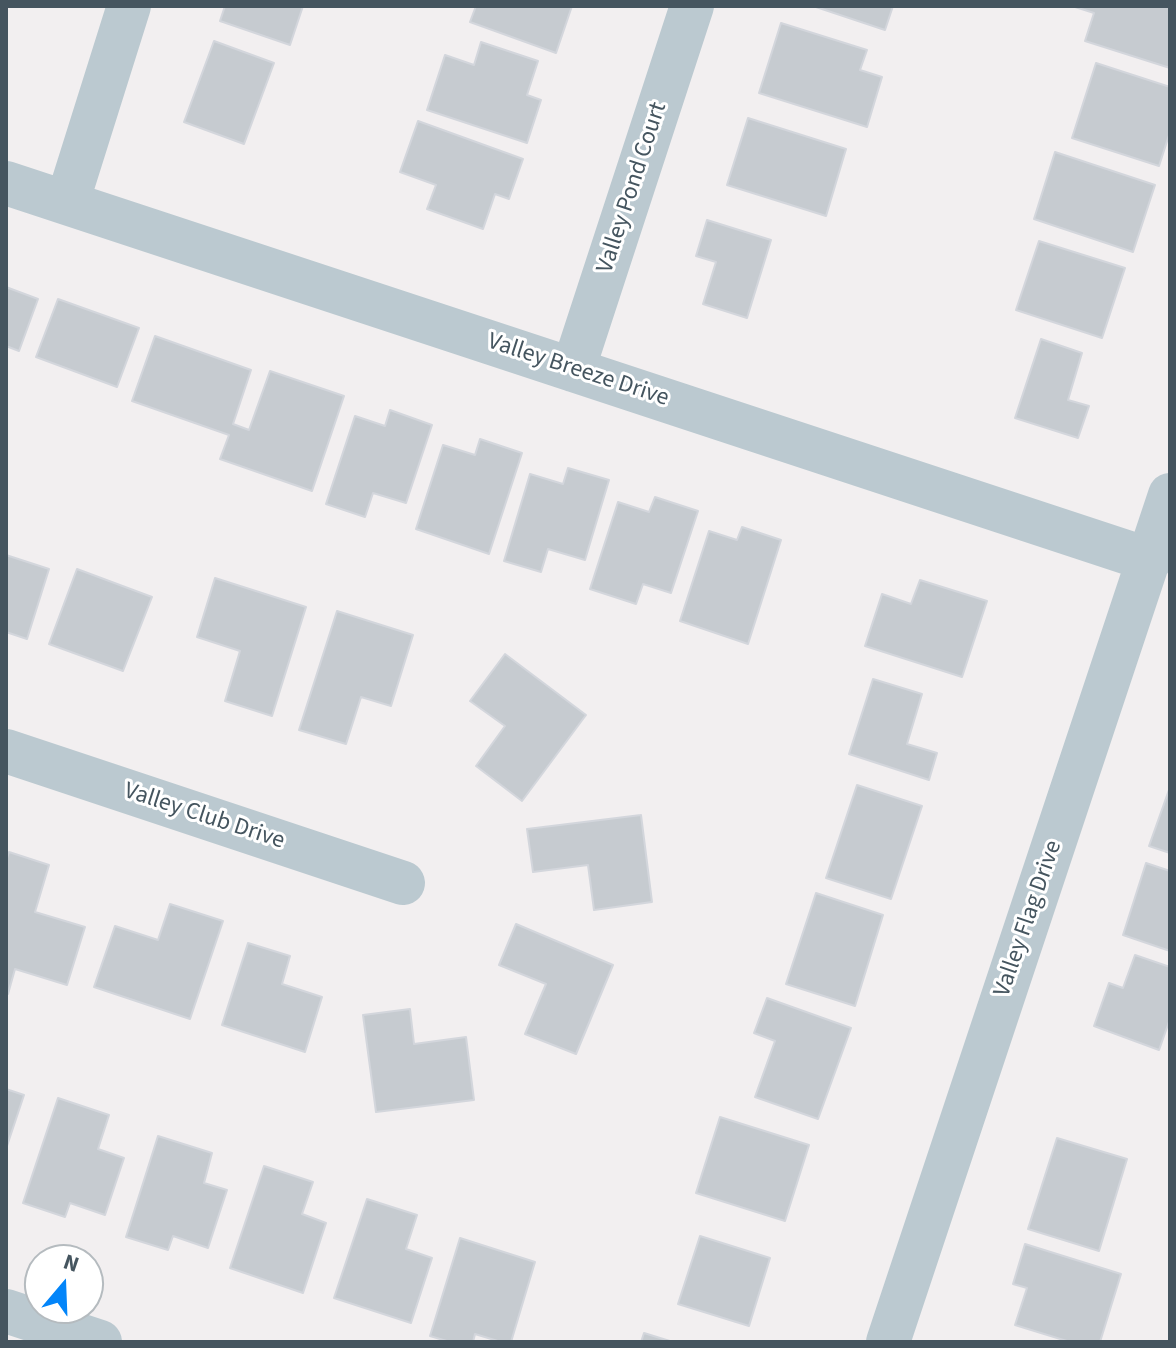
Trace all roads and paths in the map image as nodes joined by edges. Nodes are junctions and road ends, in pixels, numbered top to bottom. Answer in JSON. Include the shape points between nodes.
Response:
{"nodes":[{"id":1,"x":129,"y":6,"type":"edge"},
{"id":2,"x":692,"y":6,"type":"edge"},
{"id":3,"x":6,"y":183,"type":"edge"},
{"id":4,"x":67,"y":203,"type":"junction"},
{"id":5,"x":573,"y":370,"type":"junction"},
{"id":6,"x":1170,"y":495,"type":"edge"},
{"id":7,"x":1150,"y":560,"type":"junction"},
{"id":8,"x":6,"y":751,"type":"edge"},
{"id":9,"x":403,"y":883,"type":"dead end"},
{"id":10,"x":6,"y":1311,"type":"edge"},
{"id":11,"x":100,"y":1342,"type":"edge"},
{"id":12,"x":888,"y":1342,"type":"edge"}],
"edges":[{"from":1,"to":4,"type":"street"},
{"from":2,"to":5,"type":"street","name":"Valley Pond Court"},
{"from":3,"to":4,"type":"street","name":"Valley Breeze Drive"},
{"from":4,"to":5,"type":"street","name":"Valley Breeze Drive"},
{"from":5,"to":7,"type":"street","name":"Valley Breeze Drive"},
{"from":6,"to":7,"type":"street","name":"Valley Flag Drive"},
{"from":7,"to":12,"type":"street","name":"Valley Flag Drive"},
{"from":8,"to":9,"type":"street","name":"Valley Club Drive"},
{"from":10,"to":11,"type":"street"}]}
